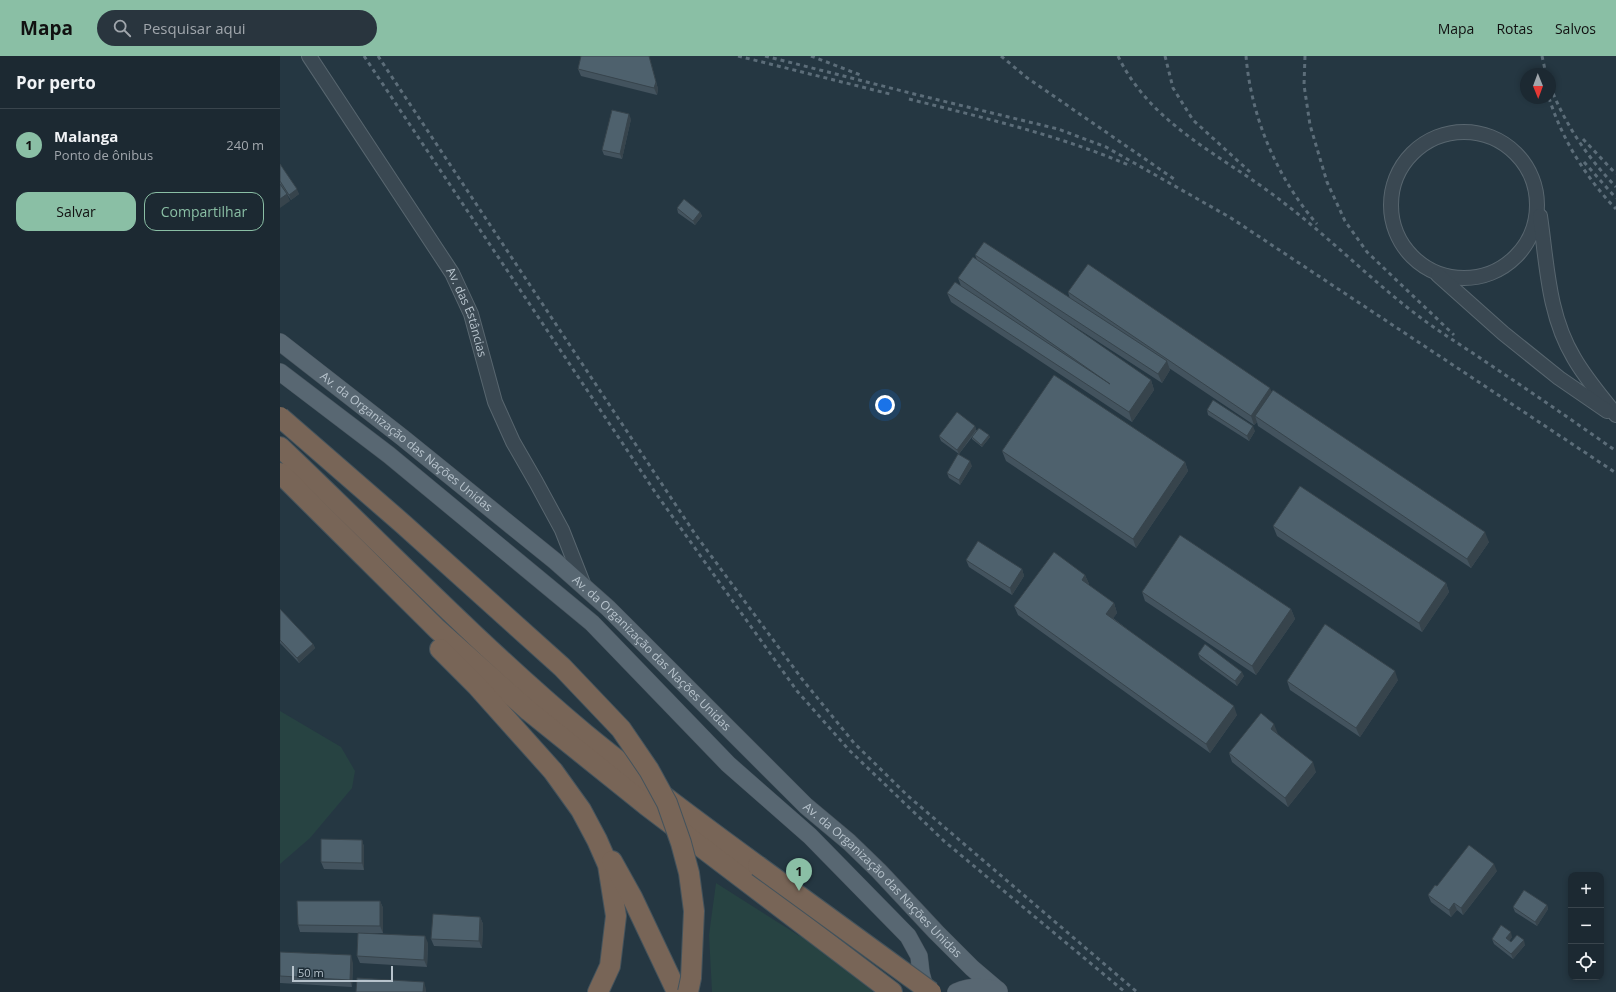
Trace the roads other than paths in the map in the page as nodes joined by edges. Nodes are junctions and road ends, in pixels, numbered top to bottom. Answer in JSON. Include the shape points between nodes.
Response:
{"nodes":[{"id":1,"x":309,"y":56,"type":"edge"},
{"id":2,"x":1538,"y":200,"type":"junction"},
{"id":3,"x":1436,"y":273,"type":"junction"},
{"id":4,"x":280,"y":342,"type":"edge"},
{"id":5,"x":280,"y":372,"type":"edge"},
{"id":6,"x":1616,"y":416,"type":"edge"},
{"id":7,"x":280,"y":417,"type":"edge"},
{"id":8,"x":280,"y":447,"type":"edge"},
{"id":9,"x":281,"y":474,"type":"edge"},
{"id":10,"x":585,"y":589,"type":"junction"},
{"id":11,"x":597,"y":840,"type":"junction"},
{"id":12,"x":752,"y":874,"type":"junction"},
{"id":13,"x":1001,"y":991,"type":"edge"},
{"id":14,"x":598,"y":992,"type":"edge"},
{"id":15,"x":677,"y":992,"type":"edge"},
{"id":16,"x":688,"y":992,"type":"edge"},
{"id":17,"x":892,"y":992,"type":"edge"},
{"id":18,"x":926,"y":992,"type":"edge"},
{"id":19,"x":931,"y":992,"type":"edge"},
{"id":20,"x":956,"y":992,"type":"edge"}],
"edges":[{"from":1,"to":10,"type":"street","name":"Av. das Estâncias","via":[[452,273],[471,314],[495,402],[513,442],[562,530]]},
{"from":2,"to":3,"type":"street","via":[[1538,215],[1531,236],[1519,255],[1507,265],[1480,277],[1458,278]]},
{"from":2,"to":3,"type":"street","via":[[1536,186],[1520,156],[1504,143],[1485,134],[1464,131],[1437,136],[1420,146],[1405,160],[1396,178],[1391,197],[1391,217],[1397,236],[1404,247],[1413,258]]},
{"from":2,"to":6,"type":"street","via":[[1547,274],[1552,302],[1561,329],[1573,358]]},
{"from":3,"to":6,"type":"street","via":[[1503,333],[1559,378]]},
{"from":4,"to":10,"type":"main road","name":"Av. da Organização das Nações Unidas","via":[[555,561]]},
{"from":5,"to":18,"type":"main road","name":"Av. da Organização das Nações Unidas","via":[[390,455],[592,623],[728,764],[810,836],[908,936],[919,956]]},
{"from":7,"to":16,"type":"highway","bridge":true,"via":[[562,667],[621,729],[649,770],[667,803],[689,873],[694,912]]},
{"from":8,"to":12,"type":"highway","via":[[488,647],[585,734],[691,817]]},
{"from":9,"to":11,"type":"highway","via":[[374,582],[477,686],[553,771],[581,810]]},
{"from":9,"to":12,"type":"highway","via":[[436,629],[529,711],[646,805]]},
{"from":10,"to":13,"type":"main road","name":"Av. da Organização das Nações Unidas","via":[[608,608],[806,806],[849,842],[972,968]]},
{"from":11,"to":14,"type":"highway","via":[[608,865],[616,916],[610,966]]},
{"from":11,"to":15,"type":"highway","via":[[616,867],[632,897]]},
{"from":12,"to":17,"type":"highway"},
{"from":12,"to":19,"type":"highway","bridge":true},
{"from":13,"to":20,"type":"main road","via":[[974,987]]}]}
